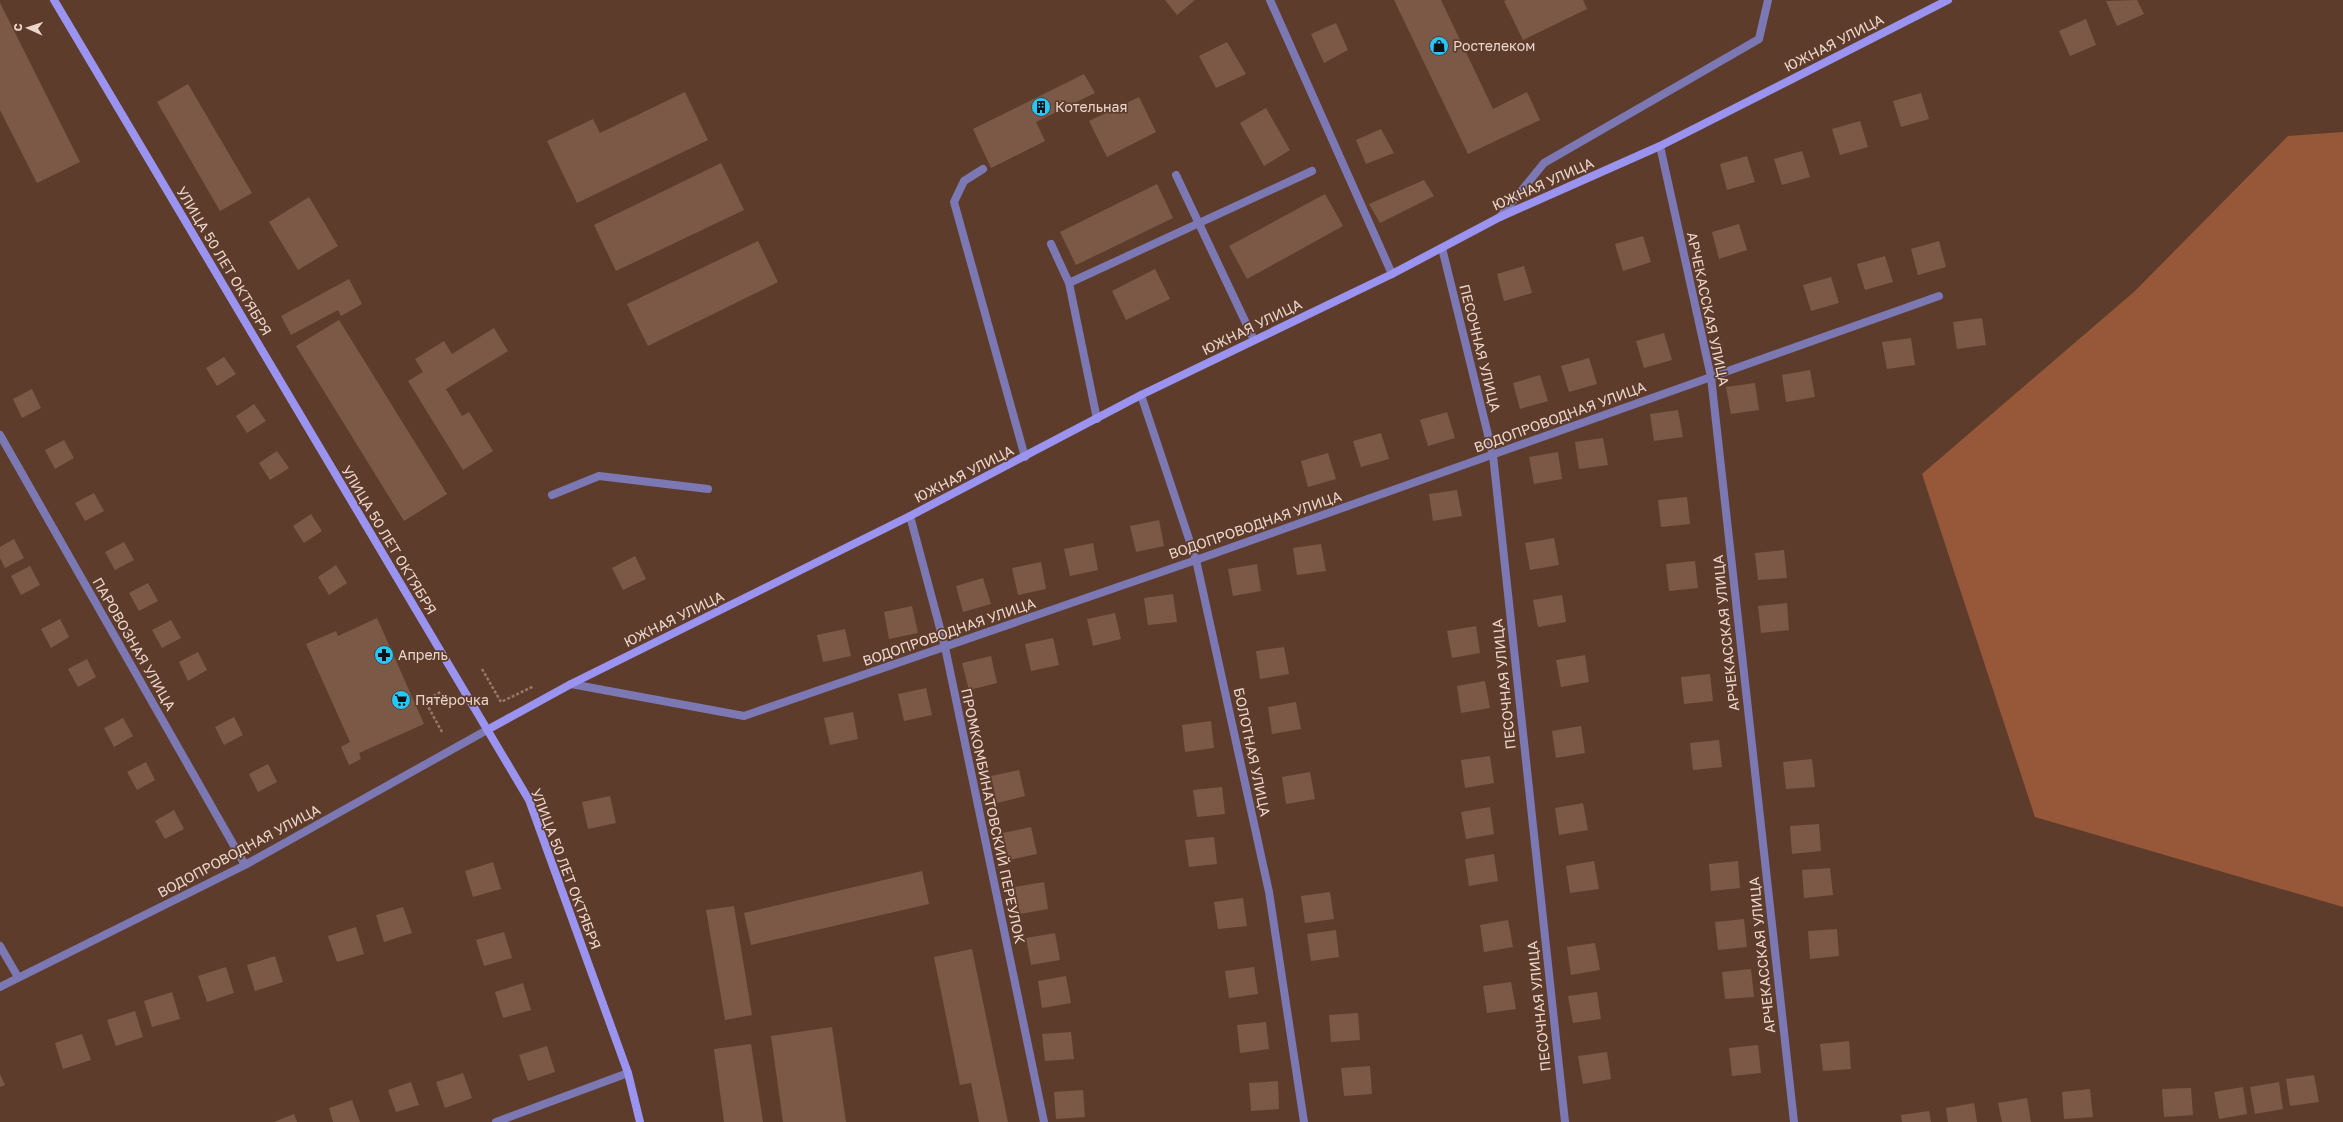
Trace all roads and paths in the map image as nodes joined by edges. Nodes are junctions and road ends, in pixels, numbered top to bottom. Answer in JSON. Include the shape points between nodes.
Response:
{"nodes":[{"id":1,"x":54,"y":0,"type":"edge"},
{"id":2,"x":1270,"y":0,"type":"edge"},
{"id":3,"x":1768,"y":0,"type":"edge"},
{"id":4,"x":1948,"y":0,"type":"edge"},
{"id":5,"x":1660,"y":146,"type":"junction"},
{"id":6,"x":983,"y":169,"type":"dead end"},
{"id":7,"x":1312,"y":171,"type":"dead end"},
{"id":8,"x":1176,"y":175,"type":"dead end"},
{"id":9,"x":1500,"y":217,"type":"junction"},
{"id":10,"x":1198,"y":223,"type":"junction"},
{"id":11,"x":1051,"y":244,"type":"dead end"},
{"id":12,"x":1442,"y":248,"type":"junction"},
{"id":13,"x":1392,"y":274,"type":"junction"},
{"id":14,"x":1069,"y":283,"type":"junction"},
{"id":15,"x":1939,"y":296,"type":"dead end"},
{"id":16,"x":1254,"y":340,"type":"junction"},
{"id":17,"x":1711,"y":378,"type":"junction"},
{"id":18,"x":1141,"y":395,"type":"junction"},
{"id":19,"x":1097,"y":419,"type":"junction"},
{"id":20,"x":0,"y":435,"type":"edge"},
{"id":21,"x":1492,"y":455,"type":"junction"},
{"id":22,"x":1025,"y":457,"type":"junction"},
{"id":23,"x":708,"y":489,"type":"dead end"},
{"id":24,"x":552,"y":495,"type":"dead end"},
{"id":25,"x":910,"y":516,"type":"junction"},
{"id":26,"x":1196,"y":560,"type":"junction"},
{"id":27,"x":945,"y":647,"type":"junction"},
{"id":28,"x":482,"y":669,"type":"dead end"},
{"id":29,"x":571,"y":684,"type":"junction"},
{"id":30,"x":534,"y":686,"type":"dead end"},
{"id":31,"x":442,"y":691,"type":"dead end"},
{"id":32,"x":487,"y":730,"type":"junction"},
{"id":33,"x":442,"y":732,"type":"dead end"},
{"id":34,"x":245,"y":865,"type":"junction"},
{"id":35,"x":0,"y":946,"type":"edge"},
{"id":36,"x":18,"y":977,"type":"junction"},
{"id":37,"x":0,"y":987,"type":"edge"},
{"id":38,"x":628,"y":1074,"type":"junction"},
{"id":39,"x":496,"y":1122,"type":"edge"},
{"id":40,"x":640,"y":1122,"type":"edge"},
{"id":41,"x":1044,"y":1122,"type":"edge"},
{"id":42,"x":1304,"y":1122,"type":"edge"},
{"id":43,"x":1565,"y":1122,"type":"edge"},
{"id":44,"x":1794,"y":1122,"type":"edge"}],
"edges":[{"from":1,"to":32,"type":"street","name":"УЛИЦА 50 ЛЕТ ОКТЯБРЯ"},
{"from":2,"to":13,"type":"street"},
{"from":3,"to":9,"type":"street","via":[[1759,39],[1544,163]]},
{"from":4,"to":5,"type":"street","name":"ЮЖНАЯ УЛИЦА"},
{"from":5,"to":9,"type":"street","name":"ЮЖНАЯ УЛИЦА"},
{"from":5,"to":17,"type":"street","name":"АРЧЕКАССКАЯ УЛИЦА"},
{"from":6,"to":22,"type":"street","via":[[964,182],[954,202]]},
{"from":7,"to":10,"type":"street"},
{"from":8,"to":10,"type":"street"},
{"from":9,"to":12,"type":"street","name":"ЮЖНАЯ УЛИЦА"},
{"from":10,"to":14,"type":"street"},
{"from":10,"to":16,"type":"street"},
{"from":11,"to":14,"type":"street"},
{"from":12,"to":13,"type":"street","name":"ЮЖНАЯ УЛИЦА"},
{"from":12,"to":21,"type":"street","name":"ПЕСОЧНАЯ УЛИЦА"},
{"from":13,"to":16,"type":"street","name":"ЮЖНАЯ УЛИЦА"},
{"from":14,"to":19,"type":"street"},
{"from":15,"to":17,"type":"street","name":"ВОДОПРОВОДНАЯ УЛИЦА"},
{"from":16,"to":18,"type":"street","name":"ЮЖНАЯ УЛИЦА"},
{"from":17,"to":21,"type":"street","name":"ВОДОПРОВОДНАЯ УЛИЦА"},
{"from":17,"to":44,"type":"street","name":"АРЧЕКАССКАЯ УЛИЦА"},
{"from":18,"to":19,"type":"street","name":"ЮЖНАЯ УЛИЦА"},
{"from":18,"to":26,"type":"street","name":"БОЛОТНАЯ УЛИЦА"},
{"from":19,"to":22,"type":"street","name":"ЮЖНАЯ УЛИЦА"},
{"from":20,"to":34,"type":"street","name":"ПАРОВОЗНАЯ УЛИЦА"},
{"from":21,"to":26,"type":"street","name":"ВОДОПРОВОДНАЯ УЛИЦА"},
{"from":21,"to":43,"type":"street","name":"ПЕСОЧНАЯ УЛИЦА"},
{"from":22,"to":25,"type":"street","name":"ЮЖНАЯ УЛИЦА"},
{"from":23,"to":24,"type":"street","via":[[599,476]]},
{"from":25,"to":27,"type":"street","name":"ПРОМКОМБИНАТОВСКИЙ ПЕРЕУЛОК"},
{"from":25,"to":29,"type":"street","name":"ЮЖНАЯ УЛИЦА"},
{"from":26,"to":27,"type":"street","name":"ВОДОПРОВОДНАЯ УЛИЦА"},
{"from":26,"to":42,"type":"street","name":"БОЛОТНАЯ УЛИЦА","via":[[1269,892]]},
{"from":27,"to":29,"type":"street","name":"ВОДОПРОВОДНАЯ УЛИЦА","via":[[744,716]]},
{"from":27,"to":41,"type":"street","name":"ПРОМКОМБИНАТОВСКИЙ ПЕРЕУЛОК"},
{"from":28,"to":30,"type":"path","via":[[501,702]]},
{"from":29,"to":32,"type":"street","name":"ЮЖНАЯ УЛИЦА"},
{"from":31,"to":33,"type":"path","via":[[425,701]]},
{"from":32,"to":34,"type":"street","name":"ВОДОПРОВОДНАЯ УЛИЦА"},
{"from":32,"to":38,"type":"street","name":"УЛИЦА 50 ЛЕТ ОКТЯБРЯ","via":[[529,800]]},
{"from":34,"to":36,"type":"street","name":"ВОДОПРОВОДНАЯ УЛИЦА"},
{"from":35,"to":36,"type":"street"},
{"from":36,"to":37,"type":"street","name":"ВОДОПРОВОДНАЯ УЛИЦА"},
{"from":38,"to":39,"type":"street"},
{"from":38,"to":40,"type":"street","name":"УЛИЦА 50 ЛЕТ ОКТЯБРЯ"}]}
